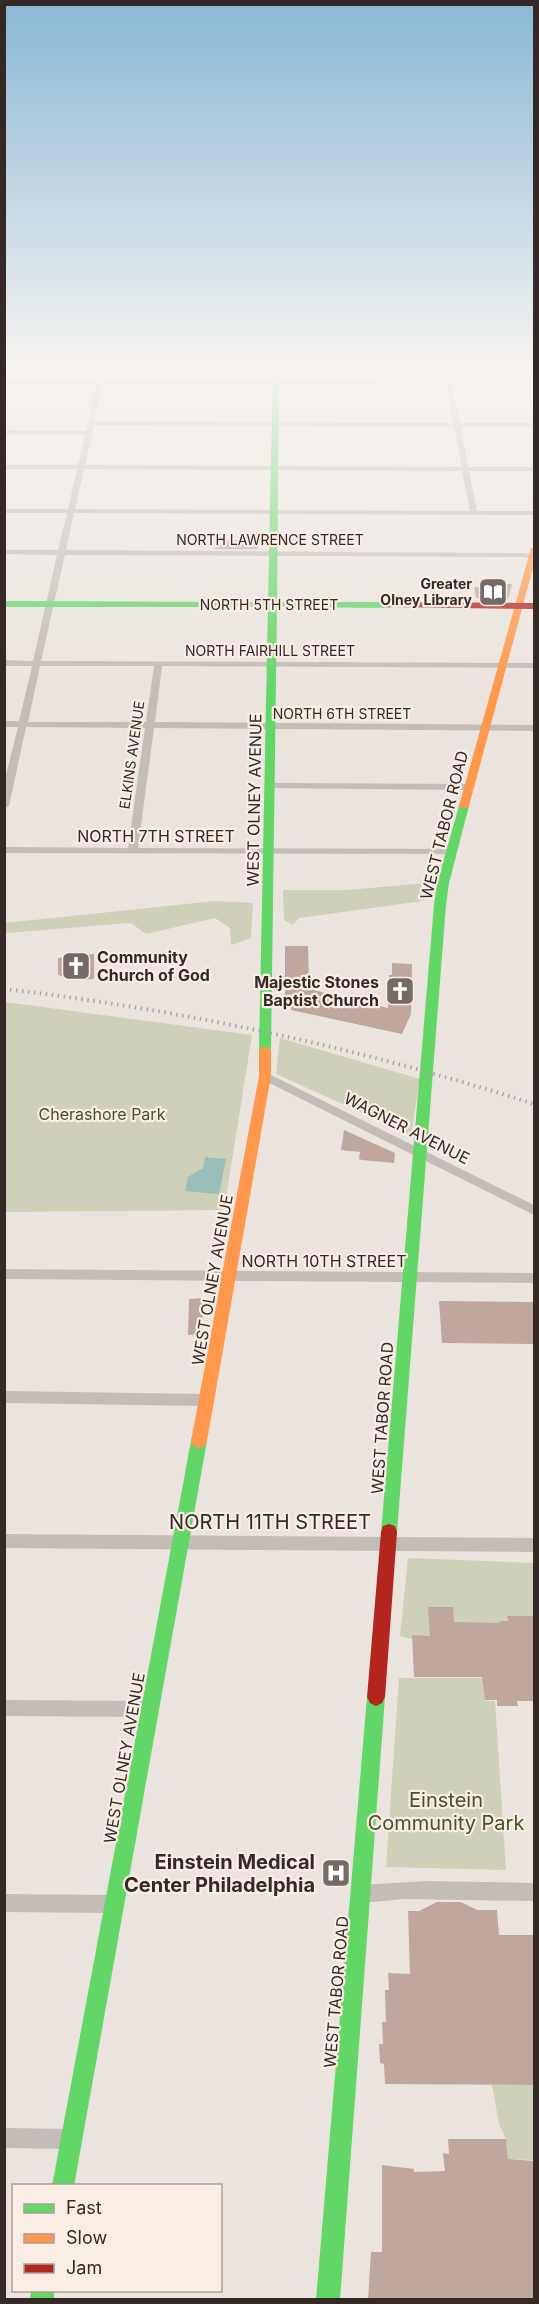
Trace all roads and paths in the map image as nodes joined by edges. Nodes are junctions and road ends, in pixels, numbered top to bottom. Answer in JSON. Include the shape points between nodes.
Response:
{"nodes":[{"id":1,"x":79,"y":477,"type":"edge"},
{"id":2,"x":274,"y":477,"type":"edge"},
{"id":3,"x":468,"y":477,"type":"edge"},
{"id":4,"x":4,"y":511,"type":"edge"},
{"id":5,"x":72,"y":511,"type":"junction"},
{"id":6,"x":276,"y":512,"type":"junction"},
{"id":7,"x":474,"y":513,"type":"junction"},
{"id":8,"x":534,"y":513,"type":"edge"},
{"id":9,"x":4,"y":552,"type":"edge"},
{"id":10,"x":63,"y":552,"type":"junction"},
{"id":11,"x":274,"y":553,"type":"junction"},
{"id":12,"x":534,"y":554,"type":"edge"},
{"id":13,"x":4,"y":604,"type":"edge"},
{"id":14,"x":51,"y":604,"type":"junction"},
{"id":15,"x":273,"y":606,"type":"junction"},
{"id":16,"x":517,"y":606,"type":"junction"},
{"id":17,"x":534,"y":606,"type":"edge"},
{"id":18,"x":4,"y":663,"type":"edge"},
{"id":19,"x":37,"y":663,"type":"junction"},
{"id":20,"x":158,"y":664,"type":"junction"},
{"id":21,"x":272,"y":665,"type":"junction"},
{"id":22,"x":503,"y":665,"type":"junction"},
{"id":23,"x":534,"y":665,"type":"edge"},
{"id":24,"x":4,"y":724,"type":"edge"},
{"id":25,"x":23,"y":724,"type":"junction"},
{"id":26,"x":150,"y":725,"type":"junction"},
{"id":27,"x":271,"y":727,"type":"junction"},
{"id":28,"x":487,"y":728,"type":"junction"},
{"id":29,"x":534,"y":728,"type":"edge"},
{"id":30,"x":7,"y":784,"type":"edge"},
{"id":31,"x":270,"y":786,"type":"junction"},
{"id":32,"x":468,"y":787,"type":"junction"},
{"id":33,"x":4,"y":806,"type":"edge"},
{"id":34,"x":4,"y":850,"type":"edge"},
{"id":35,"x":133,"y":850,"type":"junction"},
{"id":36,"x":269,"y":851,"type":"junction"},
{"id":37,"x":451,"y":852,"type":"junction"},
{"id":38,"x":265,"y":1076,"type":"junction"},
{"id":39,"x":419,"y":1152,"type":"junction"},
{"id":40,"x":534,"y":1210,"type":"edge"},
{"id":41,"x":4,"y":1274,"type":"edge"},
{"id":42,"x":230,"y":1277,"type":"junction"},
{"id":43,"x":409,"y":1278,"type":"junction"},
{"id":44,"x":534,"y":1278,"type":"edge"},
{"id":45,"x":4,"y":1397,"type":"edge"},
{"id":46,"x":206,"y":1400,"type":"junction"},
{"id":47,"x":4,"y":1541,"type":"edge"},
{"id":48,"x":180,"y":1542,"type":"junction"},
{"id":49,"x":389,"y":1544,"type":"junction"},
{"id":50,"x":534,"y":1545,"type":"edge"},
{"id":51,"x":4,"y":1708,"type":"edge"},
{"id":52,"x":149,"y":1709,"type":"junction"},
{"id":53,"x":533,"y":1893,"type":"edge"},
{"id":54,"x":361,"y":1894,"type":"junction"},
{"id":55,"x":4,"y":1903,"type":"edge"},
{"id":56,"x":114,"y":1904,"type":"junction"},
{"id":57,"x":4,"y":2138,"type":"edge"},
{"id":58,"x":71,"y":2139,"type":"junction"},
{"id":59,"x":63,"y":2184,"type":"edge"},
{"id":60,"x":328,"y":2300,"type":"edge"}],
"edges":[{"from":1,"to":5,"type":"street"},
{"from":2,"to":6,"type":"street","name":"WEST OLNEY AVENUE"},
{"from":3,"to":7,"type":"street"},
{"from":4,"to":5,"type":"street"},
{"from":5,"to":6,"type":"street"},
{"from":5,"to":10,"type":"street"},
{"from":6,"to":7,"type":"street"},
{"from":6,"to":11,"type":"street","name":"WEST OLNEY AVENUE"},
{"from":7,"to":8,"type":"street"},
{"from":9,"to":10,"type":"street","name":"NORTH LAWRENCE STREET"},
{"from":10,"to":11,"type":"street","name":"NORTH LAWRENCE STREET"},
{"from":10,"to":14,"type":"street"},
{"from":11,"to":12,"type":"street","name":"NORTH LAWRENCE STREET"},
{"from":11,"to":15,"type":"street","name":"WEST OLNEY AVENUE"},
{"from":12,"to":16,"type":"street","name":"WEST TABOR ROAD"},
{"from":13,"to":14,"type":"street","name":"NORTH 5TH STREET"},
{"from":14,"to":15,"type":"street","name":"NORTH 5TH STREET"},
{"from":14,"to":19,"type":"street"},
{"from":15,"to":16,"type":"street","name":"NORTH 5TH STREET"},
{"from":15,"to":21,"type":"street","name":"WEST OLNEY AVENUE"},
{"from":16,"to":17,"type":"street","name":"NORTH 5TH STREET"},
{"from":16,"to":22,"type":"street","name":"WEST TABOR ROAD"},
{"from":18,"to":19,"type":"street","name":"NORTH FAIRHILL STREET"},
{"from":19,"to":20,"type":"street","name":"NORTH FAIRHILL STREET"},
{"from":19,"to":25,"type":"street"},
{"from":20,"to":21,"type":"street","name":"NORTH FAIRHILL STREET"},
{"from":20,"to":26,"type":"street","name":"ELKINS AVENUE"},
{"from":21,"to":22,"type":"street","name":"NORTH FAIRHILL STREET"},
{"from":21,"to":27,"type":"street","name":"WEST OLNEY AVENUE"},
{"from":22,"to":23,"type":"street","name":"NORTH FAIRHILL STREET"},
{"from":22,"to":28,"type":"street","name":"WEST TABOR ROAD"},
{"from":24,"to":25,"type":"street","name":"NORTH 6TH STREET"},
{"from":25,"to":26,"type":"street","name":"NORTH 6TH STREET"},
{"from":25,"to":30,"type":"street"},
{"from":26,"to":27,"type":"street","name":"NORTH 6TH STREET"},
{"from":26,"to":35,"type":"street","name":"ELKINS AVENUE"},
{"from":27,"to":28,"type":"street","name":"NORTH 6TH STREET"},
{"from":27,"to":31,"type":"street","name":"WEST OLNEY AVENUE"},
{"from":28,"to":29,"type":"street","name":"NORTH 6TH STREET"},
{"from":28,"to":32,"type":"street","name":"WEST TABOR ROAD"},
{"from":30,"to":33,"type":"street"},
{"from":31,"to":32,"type":"street"},
{"from":31,"to":36,"type":"street","name":"WEST OLNEY AVENUE"},
{"from":32,"to":37,"type":"street","name":"WEST TABOR ROAD"},
{"from":34,"to":35,"type":"street","name":"NORTH 7TH STREET"},
{"from":35,"to":36,"type":"street","name":"NORTH 7TH STREET"},
{"from":36,"to":37,"type":"street","name":"NORTH 7TH STREET"},
{"from":36,"to":38,"type":"street","name":"WEST OLNEY AVENUE"},
{"from":37,"to":39,"type":"street","name":"WEST TABOR ROAD","via":[[440,905]]},
{"from":38,"to":39,"type":"street","name":"WAGNER AVENUE"},
{"from":38,"to":42,"type":"street","name":"WEST OLNEY AVENUE"},
{"from":39,"to":40,"type":"street","name":"WAGNER AVENUE"},
{"from":39,"to":43,"type":"street","name":"WEST TABOR ROAD"},
{"from":41,"to":42,"type":"street","name":"NORTH 10TH STREET"},
{"from":42,"to":43,"type":"street","name":"NORTH 10TH STREET"},
{"from":42,"to":46,"type":"street","name":"WEST OLNEY AVENUE"},
{"from":43,"to":44,"type":"street","name":"NORTH 10TH STREET"},
{"from":43,"to":49,"type":"street","name":"WEST TABOR ROAD"},
{"from":45,"to":46,"type":"street"},
{"from":46,"to":48,"type":"street","name":"WEST OLNEY AVENUE"},
{"from":47,"to":48,"type":"street","name":"NORTH 11TH STREET"},
{"from":48,"to":49,"type":"street","name":"NORTH 11TH STREET"},
{"from":48,"to":52,"type":"street","name":"WEST OLNEY AVENUE"},
{"from":49,"to":50,"type":"street","name":"NORTH 11TH STREET"},
{"from":49,"to":54,"type":"street","name":"WEST TABOR ROAD"},
{"from":51,"to":52,"type":"street"},
{"from":52,"to":56,"type":"street","name":"WEST OLNEY AVENUE"},
{"from":53,"to":54,"type":"street","via":[[383,1890]]},
{"from":54,"to":60,"type":"street","name":"WEST TABOR ROAD"},
{"from":55,"to":56,"type":"street"},
{"from":56,"to":58,"type":"street","name":"WEST OLNEY AVENUE"},
{"from":57,"to":58,"type":"street"},
{"from":58,"to":59,"type":"street","name":"WEST OLNEY AVENUE"}]}
